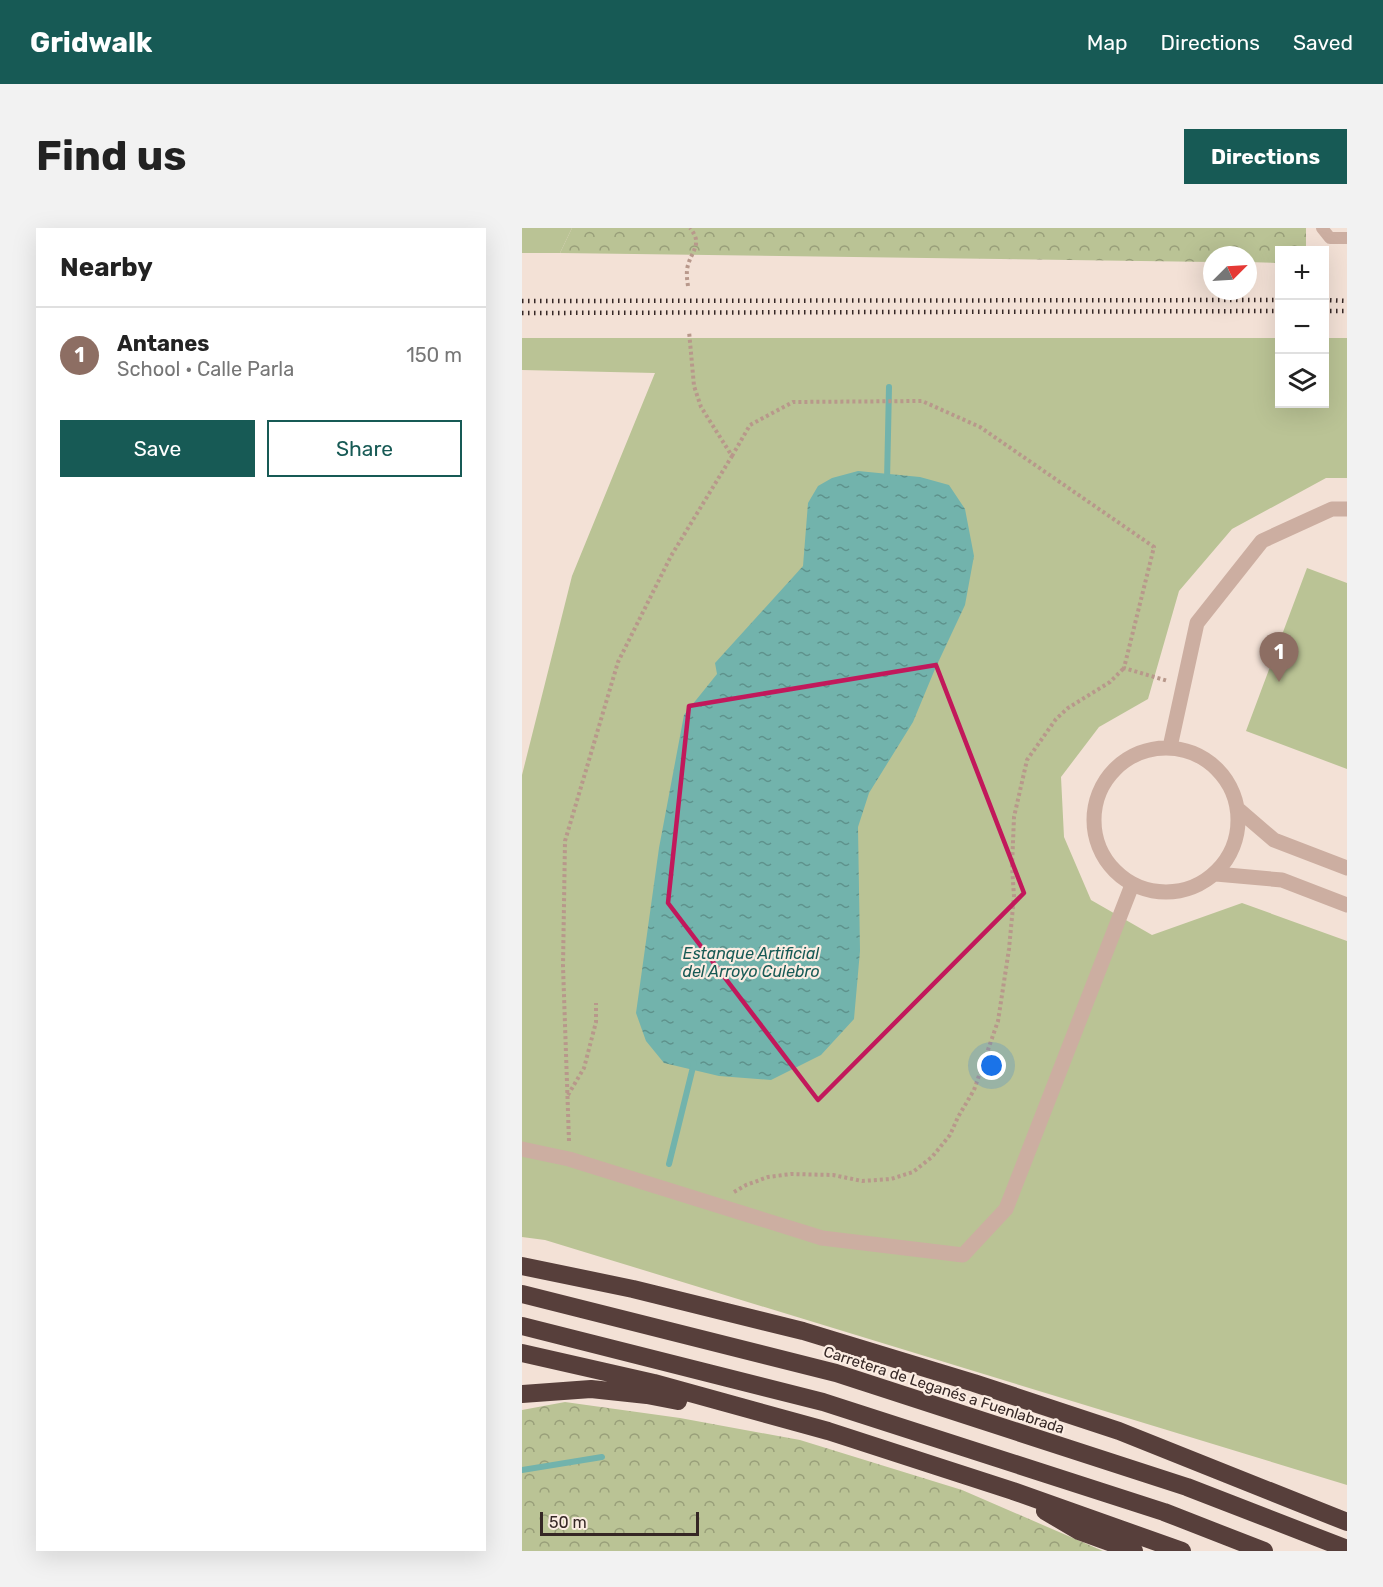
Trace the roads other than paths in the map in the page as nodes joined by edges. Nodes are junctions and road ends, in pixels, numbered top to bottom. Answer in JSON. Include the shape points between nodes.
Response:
{"nodes":[{"id":1,"x":1322,"y":228,"type":"edge"},
{"id":2,"x":1347,"y":238,"type":"edge"},
{"id":3,"x":1347,"y":509,"type":"edge"},
{"id":4,"x":1170,"y":747,"type":"junction"},
{"id":5,"x":1239,"y":810,"type":"junction"},
{"id":6,"x":1347,"y":868,"type":"edge"},
{"id":7,"x":1216,"y":874,"type":"junction"},
{"id":8,"x":1132,"y":885,"type":"junction"},
{"id":9,"x":1347,"y":905,"type":"edge"},
{"id":10,"x":522,"y":1149,"type":"edge"},
{"id":11,"x":522,"y":1253,"type":"edge"},
{"id":12,"x":522,"y":1266,"type":"edge"},
{"id":13,"x":633,"y":1289,"type":"junction"},
{"id":14,"x":522,"y":1294,"type":"edge"},
{"id":15,"x":522,"y":1326,"type":"edge"},
{"id":16,"x":522,"y":1353,"type":"edge"},
{"id":17,"x":522,"y":1394,"type":"edge"},
{"id":18,"x":828,"y":1431,"type":"junction"},
{"id":19,"x":1119,"y":1431,"type":"junction"},
{"id":20,"x":1013,"y":1491,"type":"junction"},
{"id":21,"x":1347,"y":1509,"type":"edge"},
{"id":22,"x":1347,"y":1522,"type":"edge"},
{"id":23,"x":1347,"y":1550,"type":"edge"},
{"id":24,"x":1134,"y":1551,"type":"edge"},
{"id":25,"x":1182,"y":1551,"type":"edge"},
{"id":26,"x":1264,"y":1551,"type":"edge"}],
"edges":[{"from":1,"to":2,"type":"lane","via":[[1330,238]]},
{"from":3,"to":4,"type":"street","via":[[1332,509],[1262,541],[1197,623]]},
{"from":4,"to":5,"type":"street","via":[[1194,753],[1215,766],[1231,786]]},
{"from":4,"to":8,"type":"street","via":[[1145,750],[1123,761],[1106,778],[1096,801],[1094,825],[1099,849],[1113,870]]},
{"from":5,"to":6,"type":"street","via":[[1274,840]]},
{"from":5,"to":7,"type":"street","via":[[1238,833],[1230,856]]},
{"from":7,"to":8,"type":"street","via":[[1176,893],[1153,892]]},
{"from":7,"to":9,"type":"street","via":[[1282,880]]},
{"from":8,"to":10,"type":"street","via":[[1006,1209],[963,1255],[822,1238]]},
{"from":11,"to":13,"type":"highway"},
{"from":12,"to":13,"type":"highway"},
{"from":13,"to":19,"type":"highway","via":[[803,1331]]},
{"from":14,"to":23,"type":"highway","name":"Carretera de Leganés a Fuenlabrada","via":[[836,1373],[1187,1487]]},
{"from":15,"to":26,"type":"highway","via":[[823,1402],[1164,1512]]},
{"from":16,"to":18,"type":"highway","via":[[654,1383]]},
{"from":17,"to":18,"type":"highway","via":[[591,1389],[647,1395]]},
{"from":18,"to":20,"type":"highway"},
{"from":19,"to":21,"type":"highway","via":[[1261,1476]]},
{"from":19,"to":22,"type":"highway"},
{"from":20,"to":24,"type":"highway","via":[[1079,1531]]},
{"from":20,"to":25,"type":"highway"}]}
